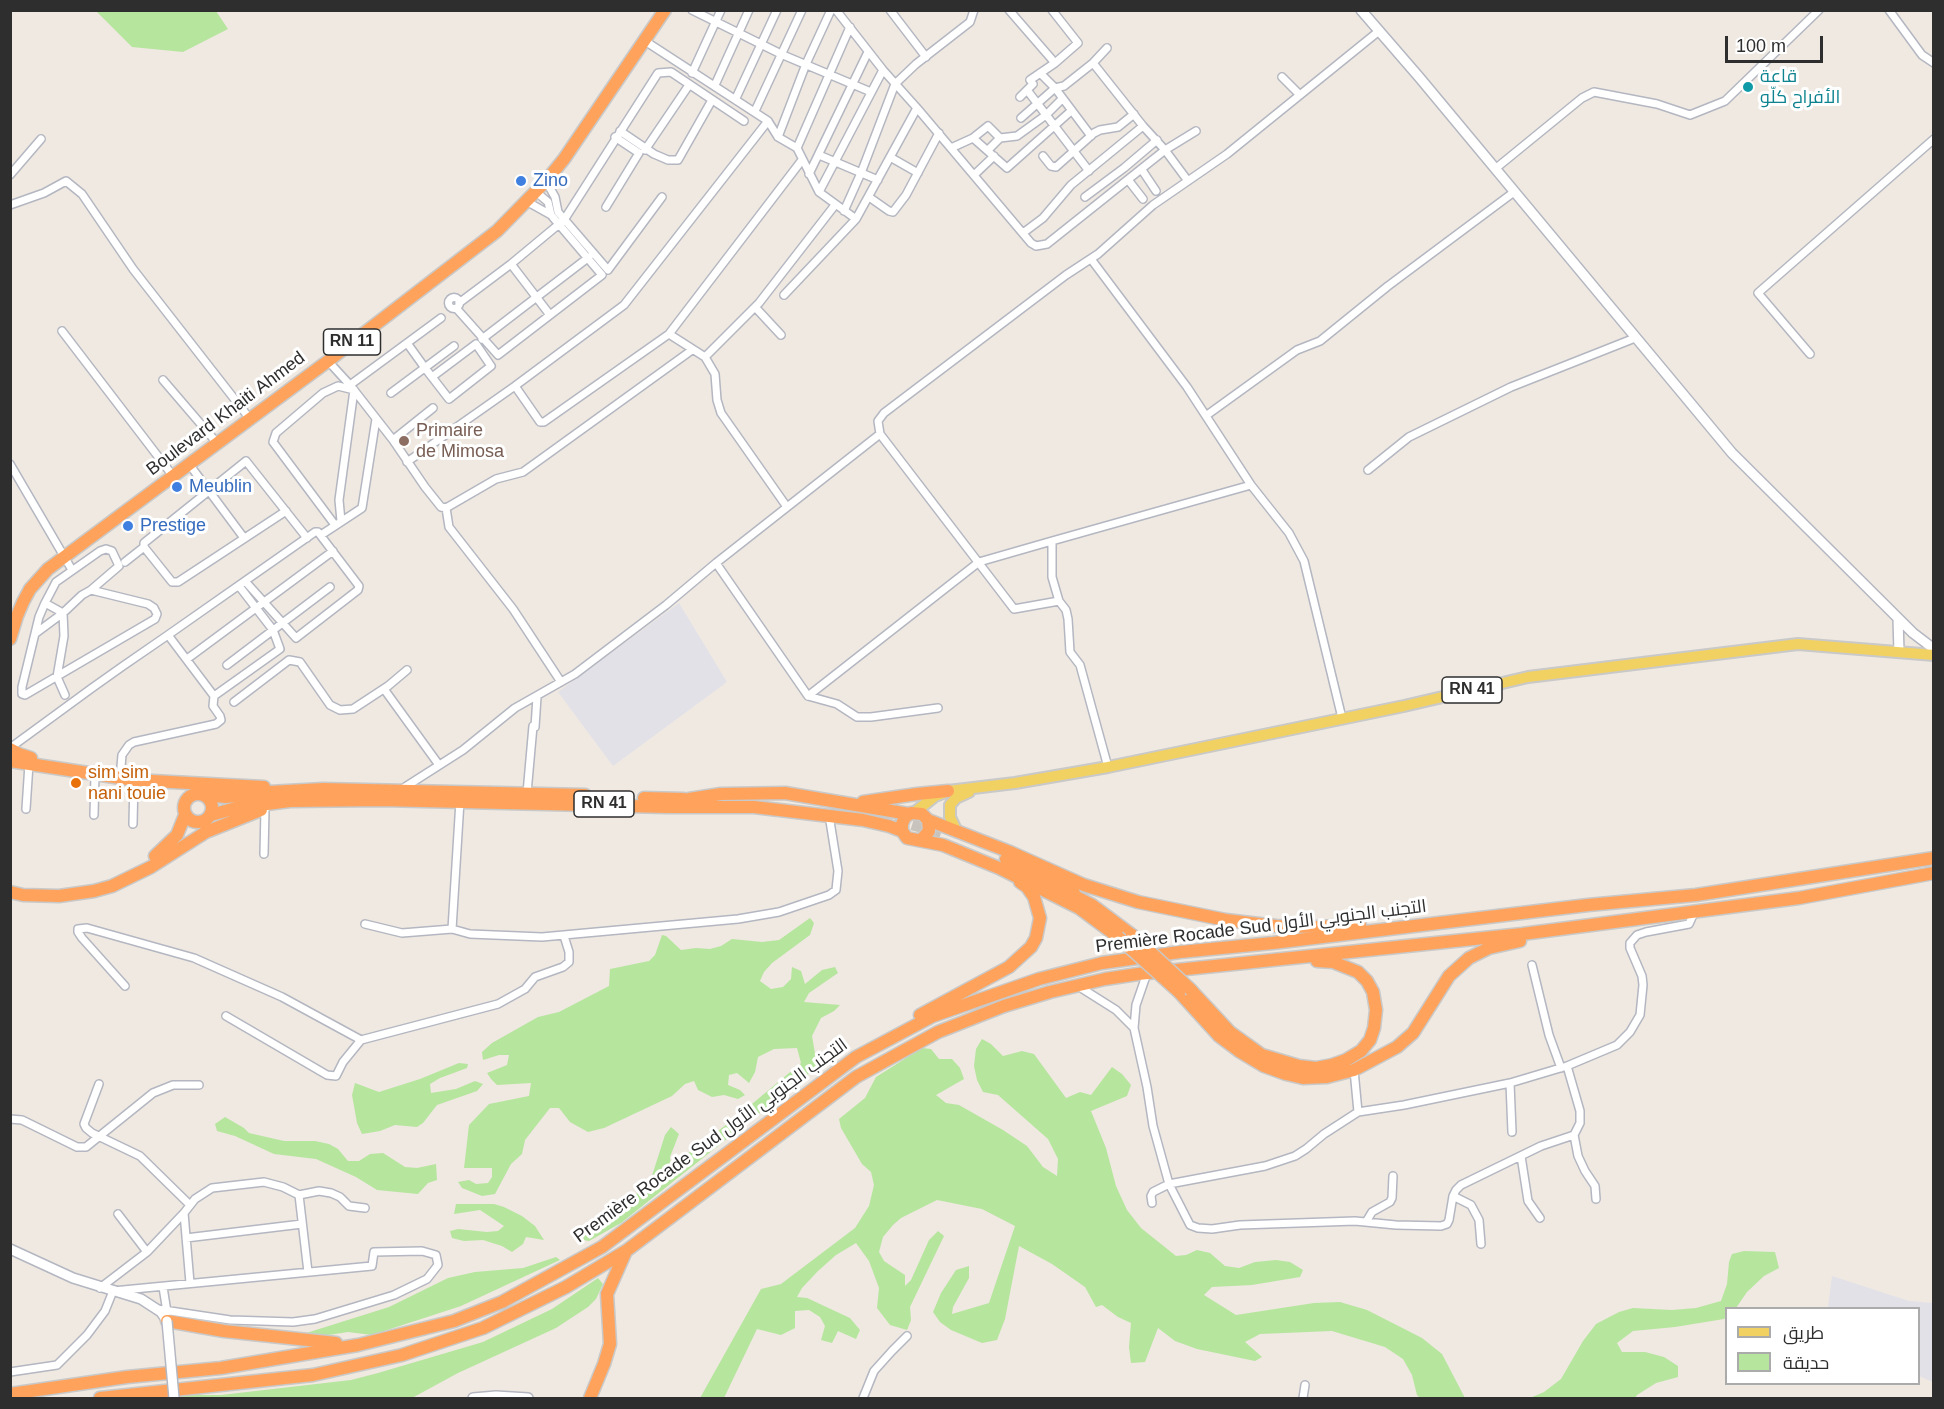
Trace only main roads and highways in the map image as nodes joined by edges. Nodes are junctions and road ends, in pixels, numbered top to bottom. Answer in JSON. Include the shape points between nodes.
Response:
{"nodes":[{"id":1,"x":665,"y":10,"type":"edge"},
{"id":2,"x":10,"y":639,"type":"edge"},
{"id":3,"x":1934,"y":655,"type":"edge"},
{"id":4,"x":10,"y":748,"type":"edge"},
{"id":5,"x":10,"y":761,"type":"edge"},
{"id":6,"x":49,"y":766,"type":"junction"},
{"id":7,"x":160,"y":782,"type":"junction"},
{"id":8,"x":1015,"y":783,"type":"junction"},
{"id":9,"x":323,"y":789,"type":"junction"},
{"id":10,"x":948,"y":791,"type":"junction"},
{"id":11,"x":972,"y":791,"type":"junction"},
{"id":12,"x":192,"y":795,"type":"junction"},
{"id":13,"x":206,"y":795,"type":"junction"},
{"id":14,"x":689,"y":799,"type":"junction"},
{"id":15,"x":303,"y":801,"type":"junction"},
{"id":16,"x":853,"y":804,"type":"junction"},
{"id":17,"x":912,"y":813,"type":"junction"},
{"id":18,"x":185,"y":814,"type":"junction"},
{"id":19,"x":211,"y":815,"type":"junction"},
{"id":20,"x":894,"y":819,"type":"tunnel mouth"},
{"id":21,"x":928,"y":821,"type":"junction"},
{"id":22,"x":200,"y":823,"type":"junction"},
{"id":23,"x":956,"y":830,"type":"junction"},
{"id":24,"x":902,"y":831,"type":"junction"},
{"id":25,"x":942,"y":833,"type":"tunnel mouth"},
{"id":26,"x":919,"y":840,"type":"junction"},
{"id":27,"x":1934,"y":858,"type":"edge"},
{"id":28,"x":1014,"y":862,"type":"junction"},
{"id":29,"x":151,"y":867,"type":"junction"},
{"id":30,"x":999,"y":868,"type":"junction"},
{"id":31,"x":1934,"y":873,"type":"edge"},
{"id":32,"x":10,"y":884,"type":"edge"},
{"id":33,"x":10,"y":892,"type":"edge"},
{"id":34,"x":1138,"y":902,"type":"junction"},
{"id":35,"x":1092,"y":905,"type":"junction"},
{"id":36,"x":1588,"y":906,"type":"junction"},
{"id":37,"x":1626,"y":920,"type":"junction"},
{"id":38,"x":1199,"y":967,"type":"junction"},
{"id":39,"x":1185,"y":991,"type":"junction"},
{"id":40,"x":856,"y":1057,"type":"junction"},
{"id":41,"x":626,"y":1251,"type":"junction"},
{"id":42,"x":590,"y":1272,"type":"junction"},
{"id":43,"x":610,"y":1286,"type":"junction"},
{"id":44,"x":163,"y":1313,"type":"road end"},
{"id":45,"x":358,"y":1345,"type":"junction"},
{"id":46,"x":10,"y":1394,"type":"edge"},
{"id":47,"x":99,"y":1398,"type":"edge"},
{"id":48,"x":590,"y":1398,"type":"edge"}],
"edges":[{"from":1,"to":2,"type":"highway","name":"Boulevard Khaiti Ahmed","number":"RN 11","via":[[564,159],[497,231],[48,569],[30,589]]},
{"from":3,"to":8,"type":"main road","number":"RN 41","via":[[1798,644],[1528,677],[1108,767]]},
{"from":4,"to":6,"type":"highway"},
{"from":5,"to":6,"type":"highway","number":"RN 41"},
{"from":6,"to":7,"type":"highway","number":"RN 41"},
{"from":7,"to":9,"type":"highway","number":"RN 41"},
{"from":7,"to":12,"type":"highway"},
{"from":8,"to":10,"type":"main road"},
{"from":8,"to":11,"type":"main road"},
{"from":9,"to":13,"type":"highway","number":"RN 41","via":[[226,797]]},
{"from":9,"to":14,"type":"highway","number":"RN 41"},
{"from":10,"to":16,"type":"highway","number":"RN 41"},
{"from":10,"to":17,"type":"main road"},
{"from":11,"to":21,"type":"main road","via":[[938,799],[931,806]]},
{"from":11,"to":23,"type":"main road","via":[[950,805]]},
{"from":12,"to":13,"type":"highway"},
{"from":12,"to":18,"type":"highway","via":[[184,806]]},
{"from":13,"to":19,"type":"highway","via":[[213,806]]},
{"from":14,"to":16,"type":"highway","number":"RN 41","via":[[773,792]]},
{"from":14,"to":20,"type":"highway","via":[[780,801]]},
{"from":15,"to":19,"type":"highway","number":"RN 41","via":[[236,808]]},
{"from":15,"to":24,"type":"highway","number":"RN 41","via":[[754,807],[829,815]]},
{"from":15,"to":29,"type":"highway","via":[[230,821]]},
{"from":16,"to":17,"type":"highway","number":"RN 41"},
{"from":17,"to":21,"type":"highway","via":[[922,814]]},
{"from":17,"to":24,"type":"highway","via":[[902,824]]},
{"from":18,"to":22,"type":"highway"},
{"from":18,"to":32,"type":"highway","via":[[177,835],[165,848],[150,860],[114,877],[62,889]]},
{"from":19,"to":22,"type":"highway"},
{"from":21,"to":23,"type":"highway"},
{"from":21,"to":26,"type":"highway","via":[[927,835]]},
{"from":21,"to":35,"type":"highway","via":[[940,838]]},
{"from":22,"to":29,"type":"highway"},
{"from":23,"to":34,"type":"highway","via":[[1069,879]]},
{"from":24,"to":26,"type":"highway","via":[[907,838]]},
{"from":25,"to":28,"type":"highway"},
{"from":26,"to":30,"type":"highway","via":[[949,847]]},
{"from":27,"to":36,"type":"highway","name":"Première Rocade Sud التجنب الجنوبي الأول","via":[[1696,895]]},
{"from":28,"to":34,"type":"highway"},
{"from":28,"to":35,"type":"highway"},
{"from":29,"to":33,"type":"highway","via":[[112,886],[87,892],[41,896]]},
{"from":30,"to":39,"type":"highway","bridge":true,"via":[[1079,908]]},
{"from":30,"to":40,"type":"highway","via":[[1027,887],[1037,906],[1039,929],[1031,947],[1009,967],[903,1024]]},
{"from":31,"to":37,"type":"highway","name":"Première Rocade Sud التجنب الجنوبي الأول","via":[[1799,898]]},
{"from":34,"to":36,"type":"highway","via":[[1226,921],[1317,927]]},
{"from":35,"to":39,"type":"highway","bridge":true,"via":[[1132,935]]},
{"from":36,"to":40,"type":"highway","name":"Première Rocade Sud التجنب الجنوبي الأول","via":[[1102,963],[965,1004],[924,1020]]},
{"from":37,"to":38,"type":"highway","name":"Première Rocade Sud التجنب الجنوبي الأول"},
{"from":37,"to":39,"type":"highway","via":[[1500,945],[1469,958],[1449,976],[1413,1033],[1397,1047],[1354,1070],[1327,1077],[1286,1074],[1239,1052],[1220,1036]]},
{"from":38,"to":39,"type":"highway","via":[[1315,962],[1345,965],[1358,972],[1373,992],[1376,1010],[1370,1040],[1346,1060],[1316,1068],[1299,1066],[1262,1055],[1246,1045]]},
{"from":38,"to":41,"type":"highway","name":"Première Rocade Sud التجنب الجنوبي الأول","via":[[1078,986],[1004,1006],[938,1032],[856,1077]]},
{"from":40,"to":45,"type":"highway","name":"Première Rocade Sud التجنب الجنوبي الأول","via":[[602,1247],[502,1302],[454,1321]]},
{"from":41,"to":42,"type":"highway","name":"Première Rocade Sud التجنب الجنوبي الأول"},
{"from":41,"to":43,"type":"highway"},
{"from":42,"to":43,"type":"highway","via":[[605,1274]]},
{"from":42,"to":47,"type":"highway","name":"Première Rocade Sud التجنب الجنوبي الأول","via":[[483,1328],[402,1355],[313,1375]]},
{"from":43,"to":48,"type":"highway","via":[[606,1308],[609,1344]]},
{"from":44,"to":45,"type":"highway","via":[[306,1341]]},
{"from":45,"to":46,"type":"highway","name":"Première Rocade Sud التجنب الجنوبي الأول","via":[[221,1368]]}]}
